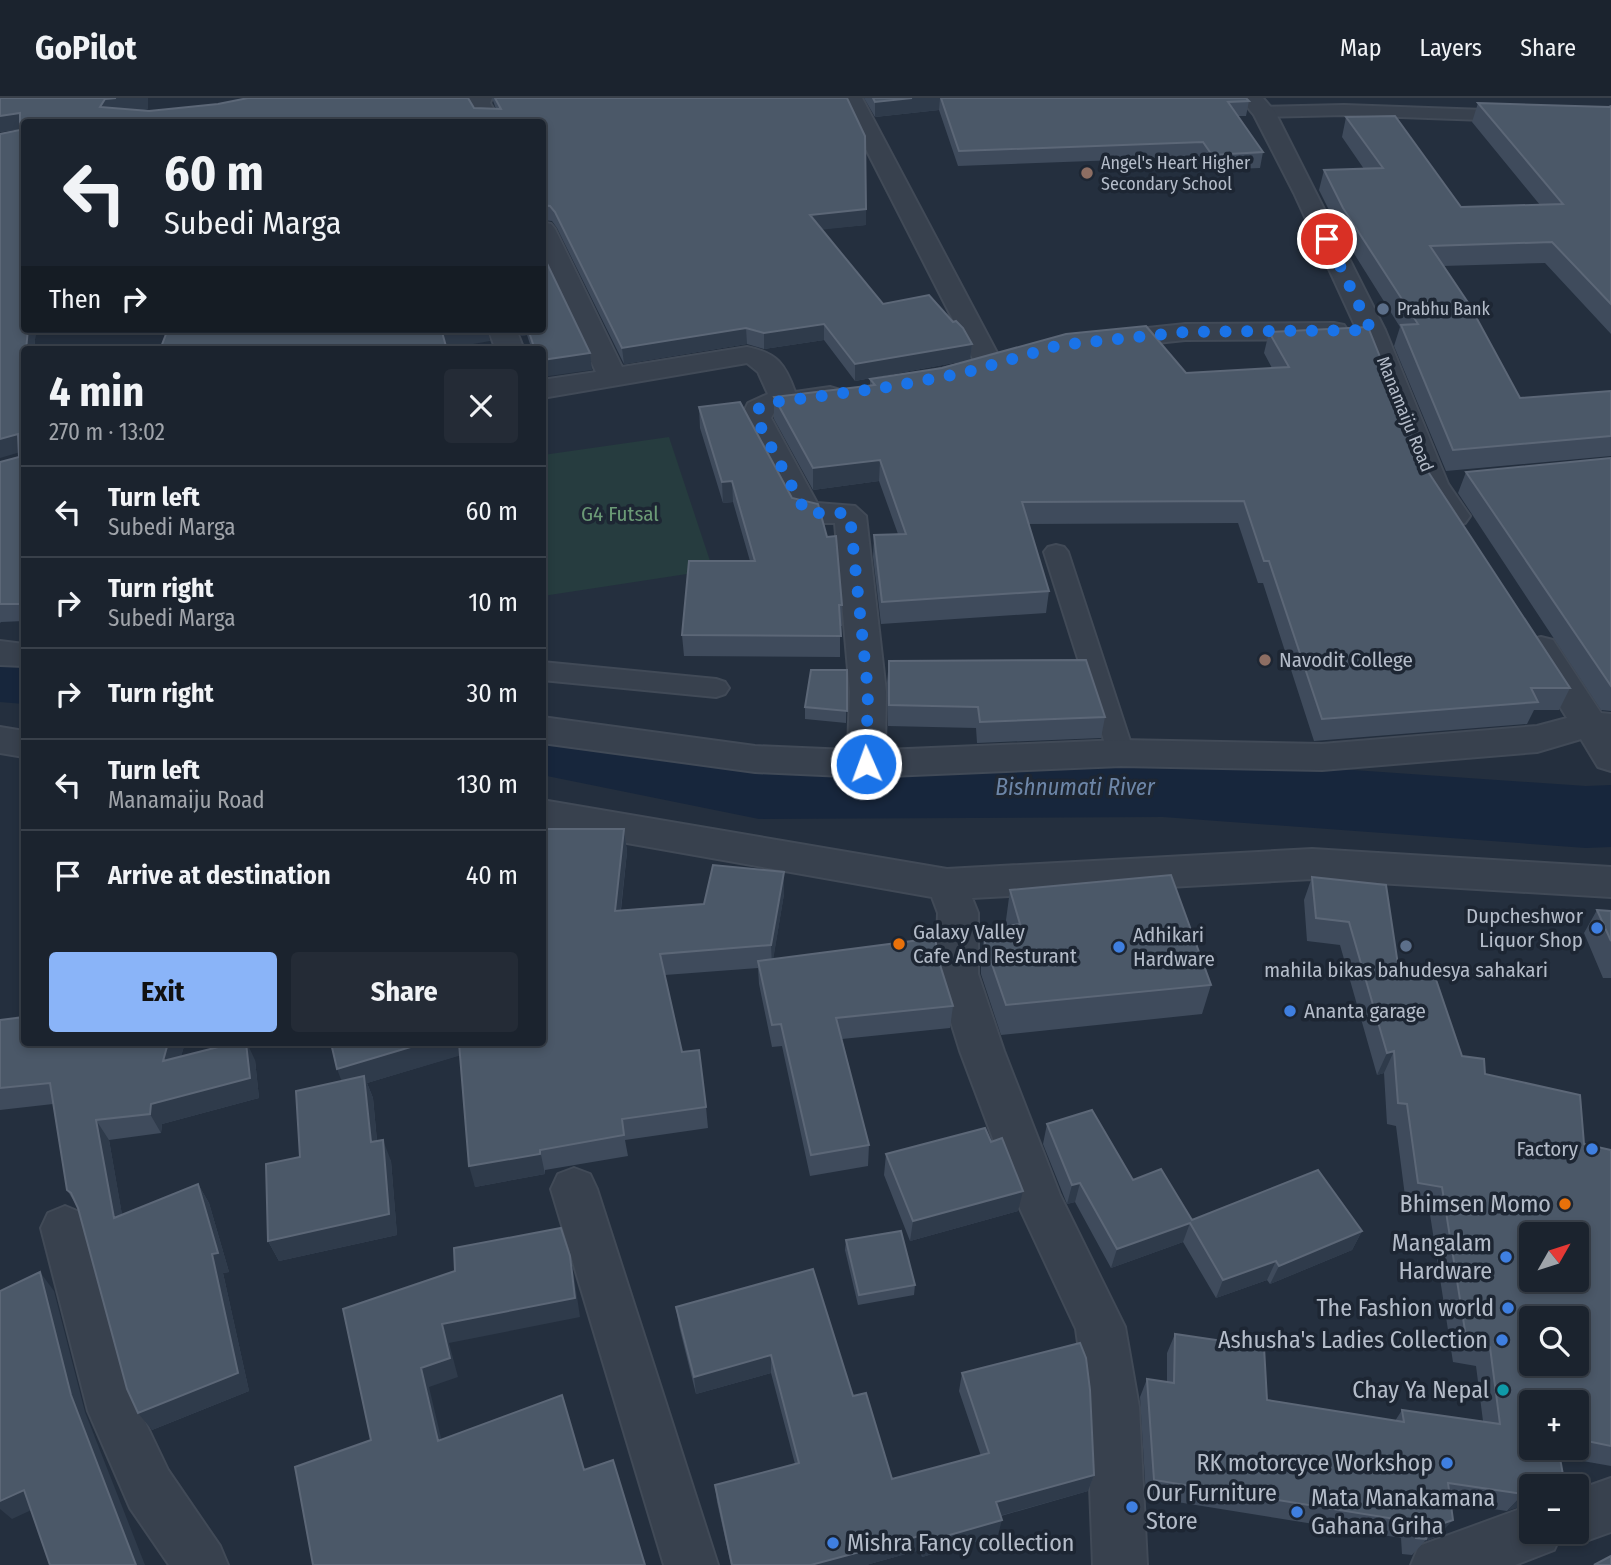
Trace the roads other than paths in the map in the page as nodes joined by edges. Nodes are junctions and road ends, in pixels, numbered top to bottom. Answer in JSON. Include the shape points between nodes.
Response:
{"nodes":[{"id":1,"x":481,"y":98,"type":"edge"},
{"id":2,"x":851,"y":98,"type":"edge"},
{"id":3,"x":1257,"y":105,"type":"edge"},
{"id":4,"x":1529,"y":117,"type":"edge"},
{"id":5,"x":488,"y":119,"type":"edge"},
{"id":6,"x":546,"y":237,"type":"edge"},
{"id":7,"x":1371,"y":330,"type":"junction"},
{"id":8,"x":1074,"y":344,"type":"edge"},
{"id":9,"x":1017,"y":357,"type":"edge"},
{"id":10,"x":990,"y":366,"type":"junction"},
{"id":11,"x":613,"y":378,"type":"junction"},
{"id":12,"x":923,"y":381,"type":"edge"},
{"id":13,"x":546,"y":388,"type":"edge"},
{"id":14,"x":855,"y":392,"type":"edge"},
{"id":15,"x":785,"y":402,"type":"junction"},
{"id":16,"x":1469,"y":537,"type":"edge"},
{"id":17,"x":1056,"y":552,"type":"dead end"},
{"id":18,"x":1526,"y":624,"type":"edge"},
{"id":19,"x":0,"y":653,"type":"edge"},
{"id":20,"x":21,"y":655,"type":"edge"},
{"id":21,"x":546,"y":671,"type":"edge"},
{"id":22,"x":716,"y":688,"type":"dead end"},
{"id":23,"x":546,"y":731,"type":"edge"},
{"id":24,"x":0,"y":740,"type":"edge"},
{"id":25,"x":1605,"y":740,"type":"edge"},
{"id":26,"x":21,"y":744,"type":"edge"},
{"id":27,"x":1121,"y":753,"type":"junction"},
{"id":28,"x":866,"y":764,"type":"junction"},
{"id":29,"x":546,"y":815,"type":"edge"},
{"id":30,"x":1611,"y":882,"type":"edge"},
{"id":31,"x":947,"y":884,"type":"junction"},
{"id":32,"x":574,"y":1189,"type":"dead end"},
{"id":33,"x":65,"y":1228,"type":"dead end"},
{"id":34,"x":1611,"y":1505,"type":"edge"},
{"id":35,"x":1589,"y":1513,"type":"edge"},
{"id":36,"x":1519,"y":1537,"type":"edge"},
{"id":37,"x":201,"y":1565,"type":"edge"},
{"id":38,"x":691,"y":1565,"type":"edge"},
{"id":39,"x":1120,"y":1565,"type":"edge"},
{"id":40,"x":1438,"y":1565,"type":"edge"}],
"edges":[{"from":1,"to":5,"type":"street","via":[[479,103]]},
{"from":2,"to":10,"type":"street"},
{"from":3,"to":4,"type":"lane"},
{"from":3,"to":7,"type":"street","name":"Manamaiju Road","via":[[1306,193]]},
{"from":6,"to":11,"type":"street"},
{"from":7,"to":8,"type":"street","via":[[1185,332]]},
{"from":7,"to":16,"type":"street","name":"Manamaiju Road"},
{"from":9,"to":10,"type":"street"},
{"from":10,"to":12,"type":"street"},
{"from":11,"to":13,"type":"street"},
{"from":11,"to":15,"type":"street","via":[[760,356],[769,363]]},
{"from":14,"to":15,"type":"street"},
{"from":15,"to":28,"type":"street","via":[[768,403],[758,409],[756,418],[805,511],[850,516],[868,692]]},
{"from":17,"to":27,"type":"lane"},
{"from":18,"to":25,"type":"street"},
{"from":19,"to":20,"type":"street"},
{"from":21,"to":22,"type":"lane"},
{"from":23,"to":28,"type":"street","via":[[755,759]]},
{"from":24,"to":26,"type":"street"},
{"from":25,"to":27,"type":"street","via":[[1537,739],[1322,757]]},
{"from":27,"to":28,"type":"street"},
{"from":29,"to":31,"type":"street"},
{"from":30,"to":31,"type":"street","via":[[1312,864]]},
{"from":31,"to":39,"type":"street","via":[[958,914],[957,974],[982,1051],[1039,1200],[1100,1327],[1113,1407]]},
{"from":32,"to":38,"type":"street"},
{"from":33,"to":37,"type":"street","via":[[114,1411],[149,1489]]},
{"from":34,"to":35,"type":"street"},
{"from":36,"to":40,"type":"street"}]}
